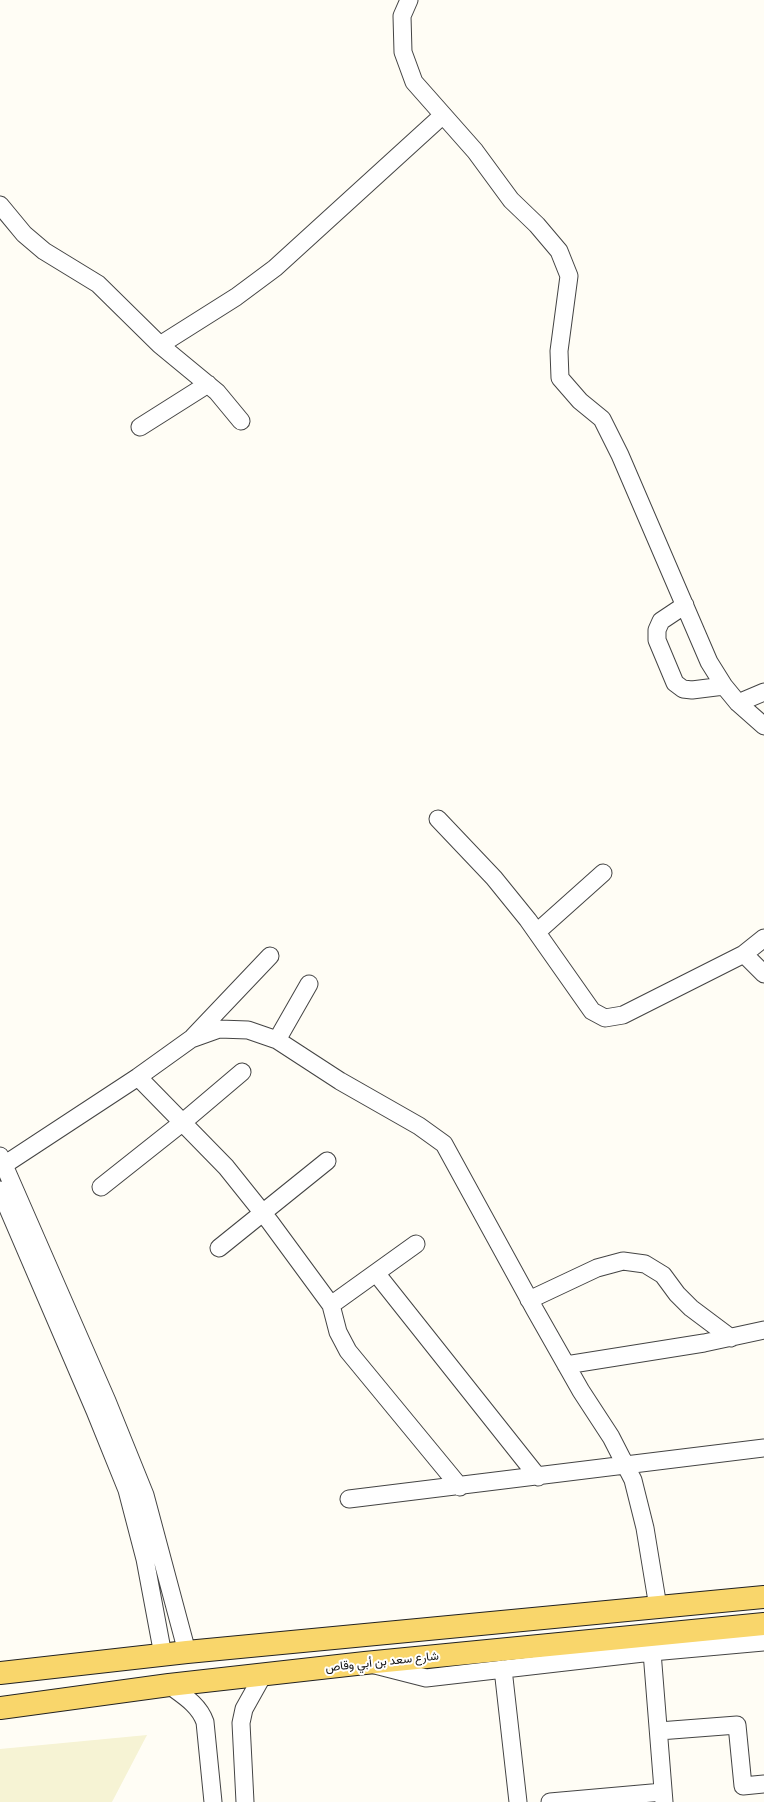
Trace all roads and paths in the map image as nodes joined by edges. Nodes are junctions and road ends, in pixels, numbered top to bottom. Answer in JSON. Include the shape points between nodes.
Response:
{"nodes":[{"id":1,"x":408,"y":0,"type":"edge"},
{"id":2,"x":443,"y":115,"type":"junction"},
{"id":3,"x":0,"y":205,"type":"edge"},
{"id":4,"x":160,"y":345,"type":"junction"},
{"id":5,"x":208,"y":384,"type":"junction"},
{"id":6,"x":241,"y":421,"type":"dead end"},
{"id":7,"x":140,"y":427,"type":"dead end"},
{"id":8,"x":685,"y":605,"type":"junction"},
{"id":9,"x":724,"y":686,"type":"junction"},
{"id":10,"x":764,"y":692,"type":"edge"},
{"id":11,"x":738,"y":703,"type":"junction"},
{"id":12,"x":764,"y":726,"type":"edge"},
{"id":13,"x":438,"y":819,"type":"dead end"},
{"id":14,"x":603,"y":873,"type":"dead end"},
{"id":15,"x":537,"y":932,"type":"junction"},
{"id":16,"x":764,"y":938,"type":"edge"},
{"id":17,"x":744,"y":954,"type":"junction"},
{"id":18,"x":270,"y":956,"type":"dead end"},
{"id":19,"x":764,"y":974,"type":"edge"},
{"id":20,"x":310,"y":984,"type":"dead end"},
{"id":21,"x":191,"y":1039,"type":"junction"},
{"id":22,"x":277,"y":1040,"type":"junction"},
{"id":23,"x":242,"y":1072,"type":"dead end"},
{"id":24,"x":138,"y":1077,"type":"junction"},
{"id":25,"x":183,"y":1122,"type":"junction"},
{"id":26,"x":2,"y":1160,"type":"edge"},
{"id":27,"x":327,"y":1161,"type":"dead end"},
{"id":28,"x":101,"y":1187,"type":"dead end"},
{"id":29,"x":1,"y":1194,"type":"edge"},
{"id":30,"x":263,"y":1213,"type":"junction"},
{"id":31,"x":416,"y":1244,"type":"dead end"},
{"id":32,"x":219,"y":1248,"type":"dead end"},
{"id":33,"x":376,"y":1273,"type":"junction"},
{"id":34,"x":529,"y":1300,"type":"junction"},
{"id":35,"x":331,"y":1305,"type":"junction"},
{"id":36,"x":764,"y":1330,"type":"edge"},
{"id":37,"x":731,"y":1338,"type":"junction"},
{"id":38,"x":566,"y":1365,"type":"junction"},
{"id":39,"x":764,"y":1448,"type":"edge"},
{"id":40,"x":626,"y":1466,"type":"junction"},
{"id":41,"x":538,"y":1477,"type":"junction"},
{"id":42,"x":460,"y":1487,"type":"junction"},
{"id":43,"x":348,"y":1499,"type":"dead end"},
{"id":44,"x":170,"y":1588,"type":"junction"},
{"id":45,"x":151,"y":1591,"type":"junction"},
{"id":46,"x":764,"y":1597,"type":"edge"},
{"id":47,"x":658,"y":1607,"type":"junction"},
{"id":48,"x":764,"y":1624,"type":"edge"},
{"id":49,"x":764,"y":1642,"type":"edge"},
{"id":50,"x":187,"y":1652,"type":"junction"},
{"id":51,"x":652,"y":1652,"type":"junction"},
{"id":52,"x":163,"y":1654,"type":"junction"},
{"id":53,"x":365,"y":1663,"type":"junction"},
{"id":54,"x":503,"y":1669,"type":"junction"},
{"id":55,"x":0,"y":1673,"type":"edge"},
{"id":56,"x":263,"y":1675,"type":"junction"},
{"id":57,"x":169,"y":1685,"type":"junction"},
{"id":58,"x":0,"y":1708,"type":"edge"},
{"id":59,"x":659,"y":1731,"type":"junction"},
{"id":60,"x":764,"y":1784,"type":"edge"},
{"id":61,"x":664,"y":1797,"type":"edge"},
{"id":62,"x":588,"y":1800,"type":"edge"},
{"id":63,"x":213,"y":1802,"type":"edge"},
{"id":64,"x":245,"y":1802,"type":"edge"},
{"id":65,"x":518,"y":1802,"type":"edge"},
{"id":66,"x":550,"y":1802,"type":"edge"}],
"edges":[{"from":1,"to":2,"type":"street","via":[[402,16],[403,52],[414,82]]},
{"from":2,"to":4,"type":"street","via":[[275,268],[236,297]]},
{"from":2,"to":8,"type":"street","via":[[475,151],[510,200],[537,225],[559,251],[569,276],[559,351],[560,378],[580,401],[602,419]]},
{"from":3,"to":4,"type":"street","via":[[24,234],[44,251],[98,284]]},
{"from":4,"to":5,"type":"street"},
{"from":5,"to":6,"type":"street"},
{"from":5,"to":7,"type":"street"},
{"from":8,"to":9,"type":"street","via":[[710,662]]},
{"from":8,"to":9,"type":"street","via":[[661,621],[657,630],[657,640],[675,683],[683,689],[692,690]]},
{"from":9,"to":11,"type":"street"},
{"from":10,"to":11,"type":"street"},
{"from":11,"to":12,"type":"street"},
{"from":13,"to":15,"type":"street","via":[[494,878]]},
{"from":14,"to":15,"type":"street"},
{"from":15,"to":17,"type":"street","via":[[592,1012],[605,1018],[623,1015]]},
{"from":16,"to":17,"type":"street"},
{"from":17,"to":19,"type":"street"},
{"from":18,"to":21,"type":"street"},
{"from":20,"to":22,"type":"street"},
{"from":21,"to":22,"type":"street","via":[[220,1029],[248,1030]]},
{"from":21,"to":24,"type":"street"},
{"from":22,"to":34,"type":"street","via":[[340,1081],[419,1126],[444,1144]]},
{"from":23,"to":25,"type":"street"},
{"from":24,"to":25,"type":"street"},
{"from":24,"to":26,"type":"street"},
{"from":25,"to":28,"type":"street"},
{"from":25,"to":30,"type":"street","via":[[226,1167]]},
{"from":26,"to":44,"type":"street","via":[[107,1400],[145,1495]]},
{"from":27,"to":30,"type":"street"},
{"from":29,"to":45,"type":"street","via":[[127,1490]]},
{"from":30,"to":32,"type":"street"},
{"from":30,"to":35,"type":"street"},
{"from":31,"to":33,"type":"street"},
{"from":33,"to":35,"type":"street"},
{"from":33,"to":41,"type":"street"},
{"from":34,"to":37,"type":"street","via":[[597,1268],[623,1262],[645,1264],[663,1275],[691,1308]]},
{"from":34,"to":38,"type":"street"},
{"from":35,"to":42,"type":"street","via":[[338,1332],[348,1351]]},
{"from":36,"to":37,"type":"street"},
{"from":37,"to":38,"type":"street"},
{"from":38,"to":40,"type":"street"},
{"from":39,"to":40,"type":"street"},
{"from":40,"to":41,"type":"street"},
{"from":40,"to":47,"type":"street","via":[[633,1480],[645,1528]]},
{"from":41,"to":42,"type":"street"},
{"from":42,"to":43,"type":"street"},
{"from":44,"to":45,"type":"street"},
{"from":44,"to":50,"type":"street"},
{"from":45,"to":52,"type":"street"},
{"from":46,"to":47,"type":"main road"},
{"from":47,"to":50,"type":"main road"},
{"from":48,"to":53,"type":"main road","name":"شارع سعد بن أبي وقاص"},
{"from":49,"to":51,"type":"street"},
{"from":50,"to":52,"type":"main road"},
{"from":51,"to":54,"type":"street"},
{"from":51,"to":59,"type":"street"},
{"from":52,"to":55,"type":"main road"},
{"from":53,"to":54,"type":"street","via":[[426,1678]]},
{"from":53,"to":56,"type":"main road","name":"شارع سعد بن أبي وقاص"},
{"from":54,"to":65,"type":"street"},
{"from":56,"to":57,"type":"main road","name":"شارع سعد بن أبي وقاص"},
{"from":56,"to":64,"type":"street","via":[[244,1709],[241,1723]]},
{"from":57,"to":58,"type":"main road","name":"شارع سعد بن أبي وقاص"},
{"from":57,"to":63,"type":"street","via":[[202,1712]]},
{"from":59,"to":60,"type":"street","via":[[737,1725],[743,1786]]},
{"from":59,"to":61,"type":"street"},
{"from":61,"to":62,"type":"street"},
{"from":62,"to":66,"type":"street"}]}
